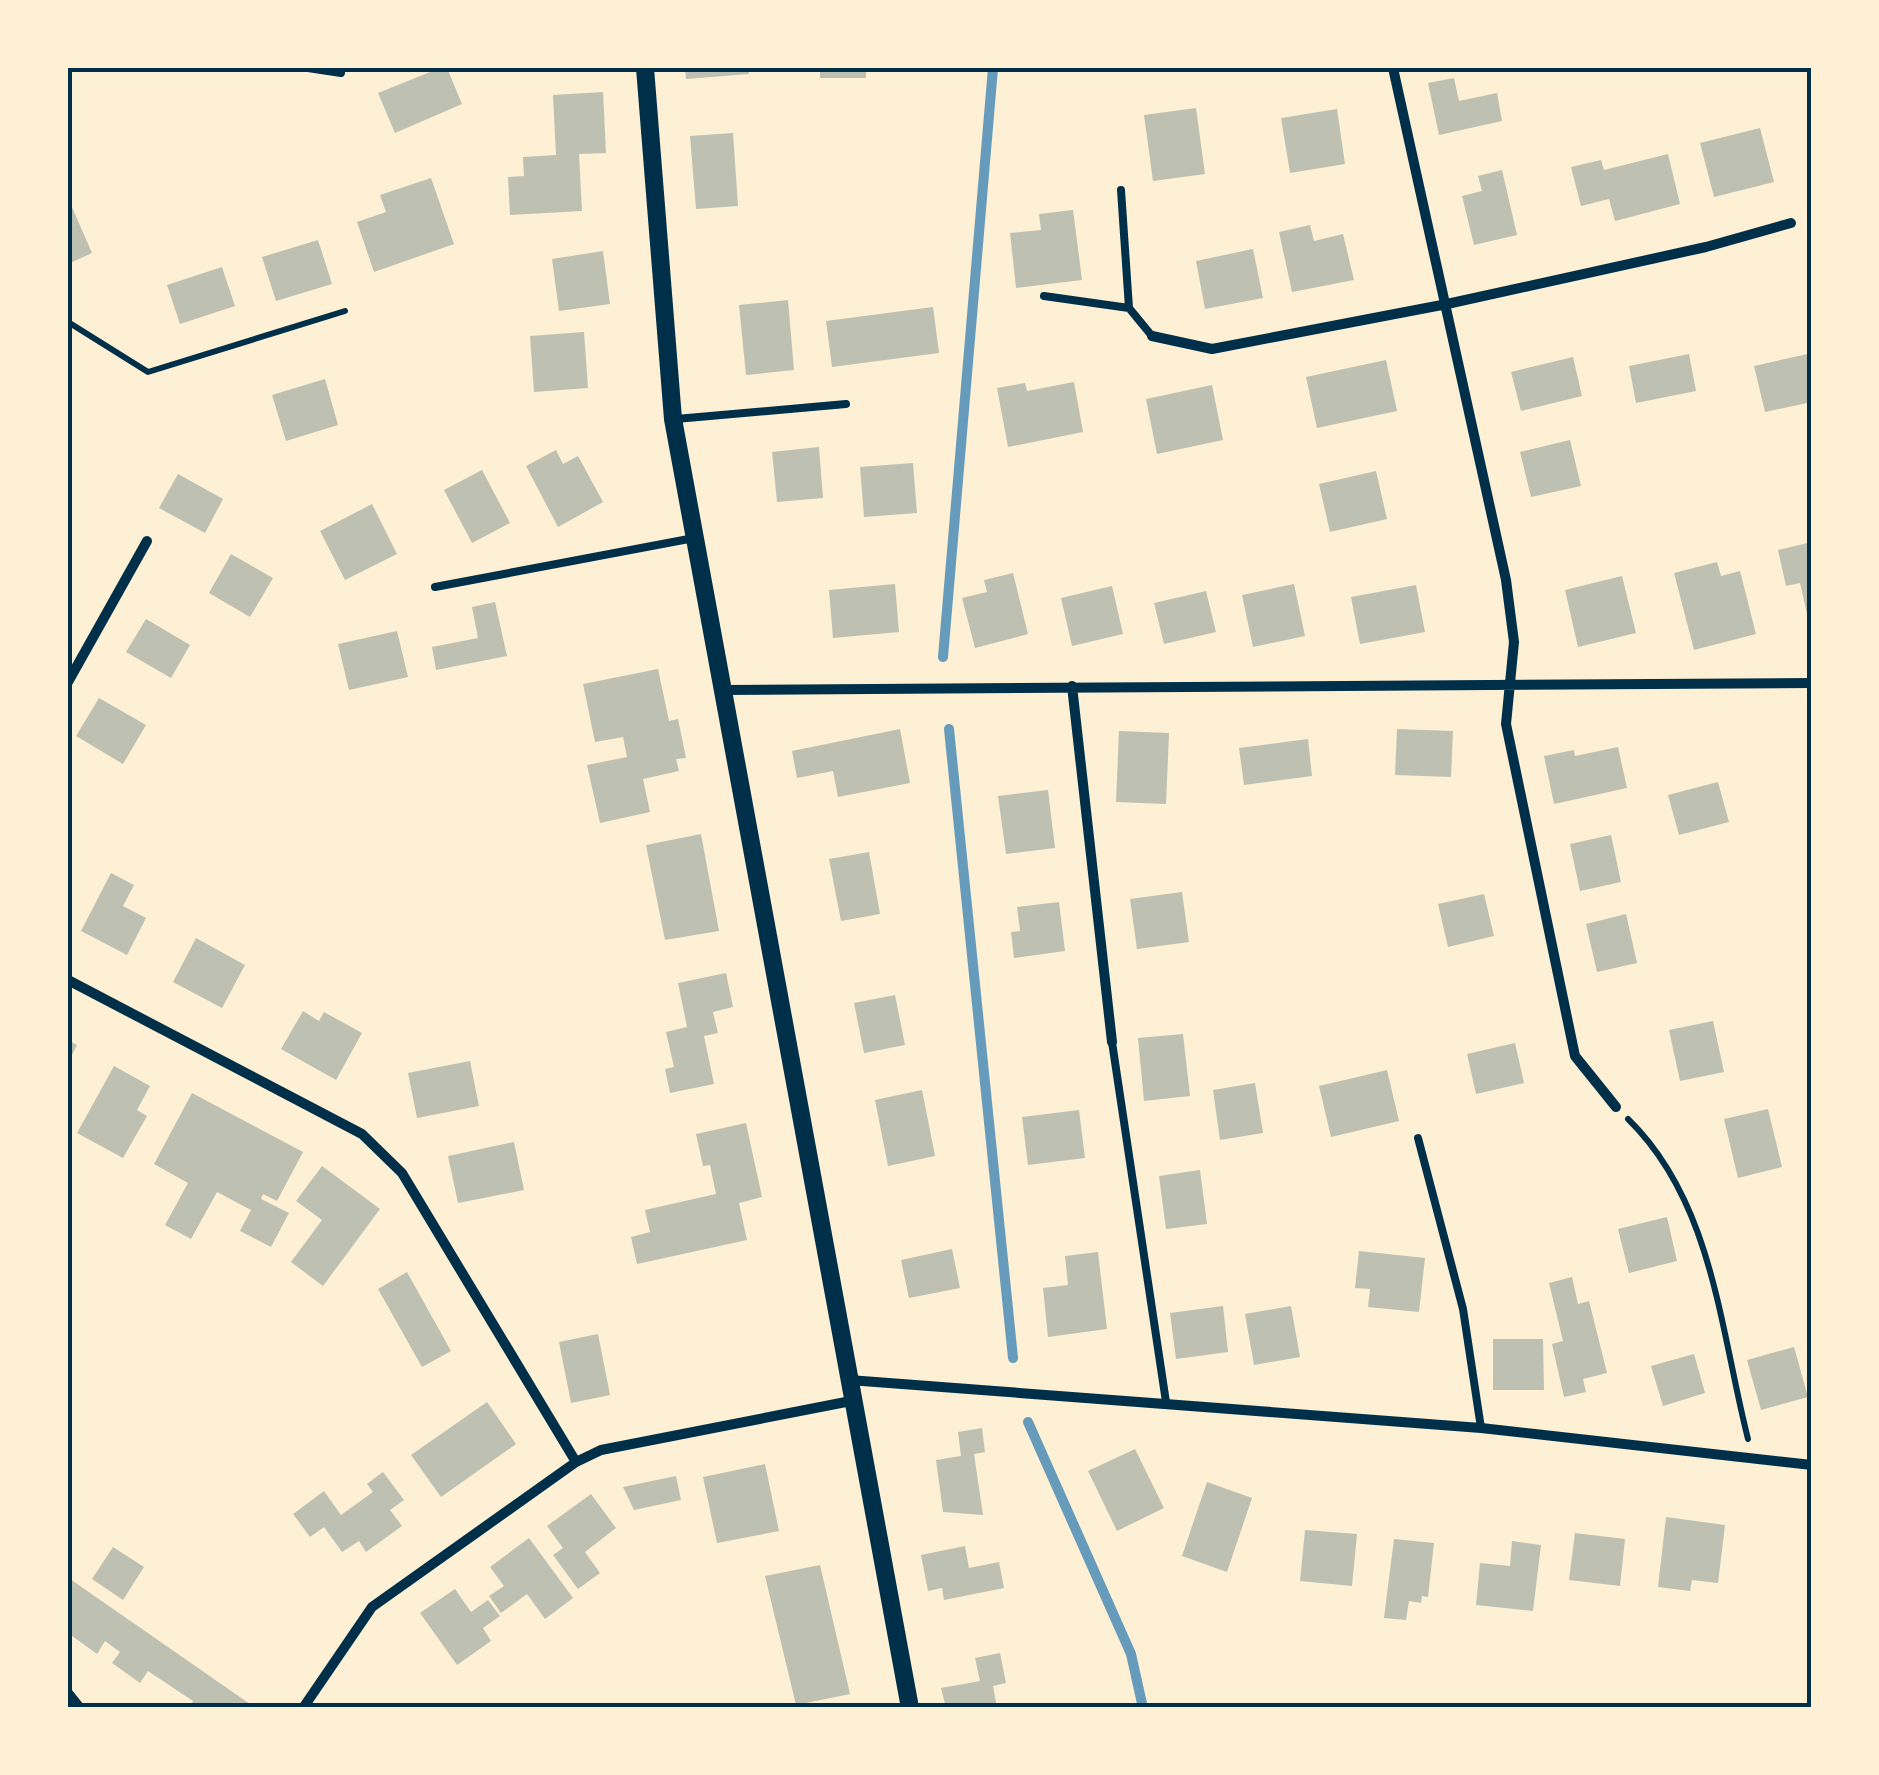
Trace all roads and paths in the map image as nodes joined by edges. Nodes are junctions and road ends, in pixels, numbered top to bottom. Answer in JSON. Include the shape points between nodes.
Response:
{"nodes":[{"id":1,"x":308,"y":68,"type":"edge"},
{"id":2,"x":645,"y":68,"type":"edge"},
{"id":3,"x":1393,"y":68,"type":"edge"},
{"id":4,"x":341,"y":73,"type":"dead end"},
{"id":5,"x":1121,"y":190,"type":"dead end"},
{"id":6,"x":1791,"y":223,"type":"dead end"},
{"id":7,"x":1044,"y":296,"type":"dead end"},
{"id":8,"x":1447,"y":304,"type":"junction"},
{"id":9,"x":1129,"y":308,"type":"junction"},
{"id":10,"x":345,"y":311,"type":"dead end"},
{"id":11,"x":68,"y":322,"type":"edge"},
{"id":12,"x":1152,"y":336,"type":"joint"},
{"id":13,"x":846,"y":404,"type":"dead end"},
{"id":14,"x":672,"y":419,"type":"junction"},
{"id":15,"x":694,"y":538,"type":"junction"},
{"id":16,"x":147,"y":541,"type":"dead end"},
{"id":17,"x":435,"y":587,"type":"dead end"},
{"id":18,"x":68,"y":682,"type":"edge"},
{"id":19,"x":1812,"y":683,"type":"edge"},
{"id":20,"x":1072,"y":686,"type":"junction"},
{"id":21,"x":1510,"y":686,"type":"junction"},
{"id":22,"x":720,"y":690,"type":"junction"},
{"id":23,"x":68,"y":980,"type":"edge"},
{"id":24,"x":1112,"y":1042,"type":"joint"},
{"id":25,"x":1616,"y":1107,"type":"joint"},
{"id":26,"x":1418,"y":1138,"type":"dead end"},
{"id":27,"x":849,"y":1380,"type":"junction"},
{"id":28,"x":851,"y":1401,"type":"junction"},
{"id":29,"x":1166,"y":1402,"type":"junction"},
{"id":30,"x":1481,"y":1428,"type":"junction"},
{"id":31,"x":1753,"y":1459,"type":"junction"},
{"id":32,"x":576,"y":1462,"type":"junction"},
{"id":33,"x":1812,"y":1465,"type":"edge"},
{"id":34,"x":68,"y":1693,"type":"edge"},
{"id":35,"x":80,"y":1708,"type":"edge"},
{"id":36,"x":303,"y":1708,"type":"edge"},
{"id":37,"x":910,"y":1708,"type":"edge"}],
"edges":[{"from":1,"to":4,"type":"lane"},
{"from":2,"to":14,"type":"street"},
{"from":3,"to":8,"type":"street"},
{"from":5,"to":9,"type":"lane"},
{"from":6,"to":8,"type":"street"},
{"from":7,"to":9,"type":"lane"},
{"from":8,"to":12,"type":"street","via":[[1212,349]]},
{"from":8,"to":21,"type":"street","via":[[1506,580],[1514,642]]},
{"from":9,"to":12,"type":"lane"},
{"from":10,"to":11,"type":"path","via":[[148,372]]},
{"from":13,"to":14,"type":"lane"},
{"from":14,"to":15,"type":"street"},
{"from":15,"to":17,"type":"lane"},
{"from":15,"to":22,"type":"street"},
{"from":16,"to":18,"type":"street"},
{"from":19,"to":21,"type":"street"},
{"from":20,"to":21,"type":"street"},
{"from":20,"to":22,"type":"street"},
{"from":20,"to":24,"type":"street"},
{"from":21,"to":25,"type":"street","via":[[1506,724],[1574,1056]]},
{"from":22,"to":27,"type":"street"},
{"from":23,"to":32,"type":"street","via":[[362,1134],[402,1173]]},
{"from":24,"to":29,"type":"lane"},
{"from":25,"to":31,"type":"path","via":[[1655,1145],[1698,1224]]},
{"from":26,"to":30,"type":"lane","via":[[1463,1308]]},
{"from":27,"to":28,"type":"street"},
{"from":27,"to":29,"type":"street"},
{"from":28,"to":32,"type":"street","via":[[601,1450]]},
{"from":28,"to":37,"type":"street"},
{"from":29,"to":30,"type":"street"},
{"from":30,"to":31,"type":"street"},
{"from":31,"to":33,"type":"street"},
{"from":32,"to":36,"type":"street","via":[[372,1607]]},
{"from":34,"to":35,"type":"street"}]}
